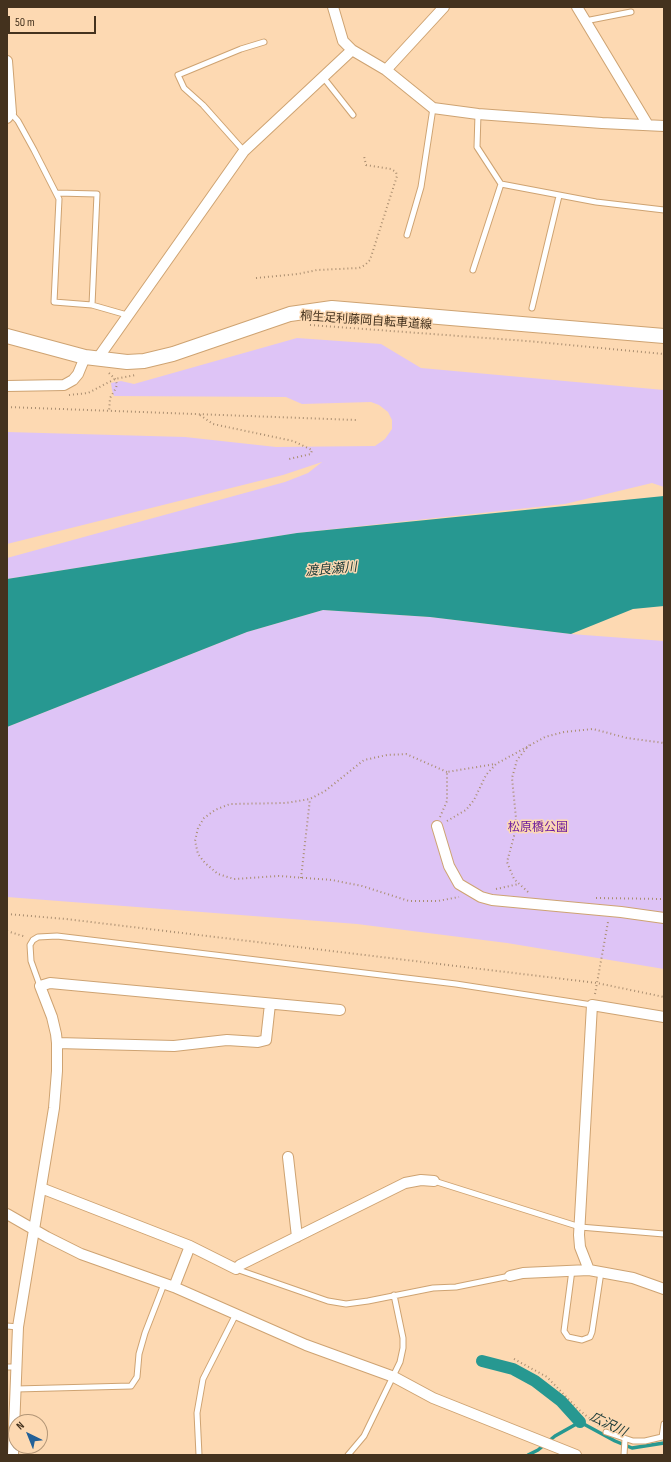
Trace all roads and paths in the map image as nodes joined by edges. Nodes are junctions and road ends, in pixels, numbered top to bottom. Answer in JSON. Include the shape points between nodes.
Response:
{"nodes":[{"id":1,"x":333,"y":7,"type":"edge"},
{"id":2,"x":444,"y":7,"type":"edge"},
{"id":3,"x":577,"y":7,"type":"edge"},
{"id":4,"x":631,"y":12,"type":"dead end"},
{"id":5,"x":585,"y":21,"type":"junction"},
{"id":6,"x":264,"y":42,"type":"dead end"},
{"id":7,"x":352,"y":50,"type":"junction"},
{"id":8,"x":7,"y":61,"type":"edge"},
{"id":9,"x":386,"y":70,"type":"junction"},
{"id":10,"x":324,"y":77,"type":"junction"},
{"id":11,"x":433,"y":108,"type":"junction"},
{"id":12,"x":478,"y":114,"type":"junction"},
{"id":13,"x":9,"y":115,"type":"edge"},
{"id":14,"x":353,"y":115,"type":"dead end"},
{"id":15,"x":648,"y":125,"type":"junction"},
{"id":16,"x":664,"y":126,"type":"edge"},
{"id":17,"x":244,"y":151,"type":"junction"},
{"id":18,"x":364,"y":156,"type":"dead end"},
{"id":19,"x":501,"y":184,"type":"junction"},
{"id":20,"x":57,"y":193,"type":"junction"},
{"id":21,"x":560,"y":196,"type":"junction"},
{"id":22,"x":664,"y":210,"type":"edge"},
{"id":23,"x":407,"y":235,"type":"dead end"},
{"id":24,"x":473,"y":270,"type":"dead end"},
{"id":25,"x":256,"y":278,"type":"dead end"},
{"id":26,"x":92,"y":305,"type":"junction"},
{"id":27,"x":532,"y":308,"type":"dead end"},
{"id":28,"x":127,"y":315,"type":"junction"},
{"id":29,"x":308,"y":325,"type":"dead end"},
{"id":30,"x":7,"y":336,"type":"edge"},
{"id":31,"x":664,"y":336,"type":"edge"},
{"id":32,"x":664,"y":354,"type":"edge"},
{"id":33,"x":92,"y":358,"type":"junction"},
{"id":34,"x":137,"y":375,"type":"dead end"},
{"id":35,"x":115,"y":380,"type":"junction"},
{"id":36,"x":7,"y":386,"type":"edge"},
{"id":37,"x":63,"y":395,"type":"dead end"},
{"id":38,"x":7,"y":407,"type":"edge"},
{"id":39,"x":109,"y":412,"type":"junction"},
{"id":40,"x":199,"y":414,"type":"junction"},
{"id":41,"x":356,"y":420,"type":"dead end"},
{"id":42,"x":289,"y":460,"type":"dead end"},
{"id":43,"x":664,"y":743,"type":"edge"},
{"id":44,"x":529,"y":745,"type":"junction"},
{"id":45,"x":496,"y":764,"type":"junction"},
{"id":46,"x":447,"y":772,"type":"junction"},
{"id":47,"x":310,"y":799,"type":"junction"},
{"id":48,"x":437,"y":826,"type":"junction"},
{"id":49,"x":301,"y":878,"type":"junction"},
{"id":50,"x":530,"y":892,"type":"dead end"},
{"id":51,"x":473,"y":893,"type":"junction"},
{"id":52,"x":589,"y":898,"type":"dead end"},
{"id":53,"x":664,"y":899,"type":"edge"},
{"id":54,"x":609,"y":911,"type":"junction"},
{"id":55,"x":7,"y":914,"type":"edge"},
{"id":56,"x":664,"y":918,"type":"edge"},
{"id":57,"x":7,"y":931,"type":"edge"},
{"id":58,"x":33,"y":940,"type":"junction"},
{"id":59,"x":597,"y":983,"type":"junction"},
{"id":60,"x":40,"y":986,"type":"junction"},
{"id":61,"x":664,"y":996,"type":"edge"},
{"id":62,"x":270,"y":1004,"type":"junction"},
{"id":63,"x":592,"y":1005,"type":"junction"},
{"id":64,"x":340,"y":1010,"type":"dead end"},
{"id":65,"x":664,"y":1017,"type":"edge"},
{"id":66,"x":57,"y":1043,"type":"junction"},
{"id":67,"x":288,"y":1157,"type":"dead end"},
{"id":68,"x":434,"y":1181,"type":"joint"},
{"id":69,"x":41,"y":1188,"type":"junction"},
{"id":70,"x":7,"y":1214,"type":"edge"},
{"id":71,"x":580,"y":1227,"type":"junction"},
{"id":72,"x":33,"y":1228,"type":"junction"},
{"id":73,"x":664,"y":1234,"type":"edge"},
{"id":74,"x":297,"y":1237,"type":"junction"},
{"id":75,"x":190,"y":1246,"type":"junction"},
{"id":76,"x":236,"y":1269,"type":"junction"},
{"id":77,"x":572,"y":1270,"type":"junction"},
{"id":78,"x":589,"y":1270,"type":"junction"},
{"id":79,"x":601,"y":1272,"type":"junction"},
{"id":80,"x":510,"y":1276,"type":"joint"},
{"id":81,"x":169,"y":1285,"type":"junction"},
{"id":82,"x":664,"y":1289,"type":"edge"},
{"id":83,"x":394,"y":1295,"type":"junction"},
{"id":84,"x":236,"y":1314,"type":"junction"},
{"id":85,"x":7,"y":1326,"type":"edge"},
{"id":86,"x":18,"y":1327,"type":"junction"},
{"id":87,"x":514,"y":1359,"type":"dead end"},
{"id":88,"x":12,"y":1367,"type":"edge"},
{"id":89,"x":394,"y":1377,"type":"junction"},
{"id":90,"x":16,"y":1389,"type":"junction"},
{"id":91,"x":664,"y":1424,"type":"edge"},
{"id":92,"x":606,"y":1432,"type":"joint"},
{"id":93,"x":625,"y":1439,"type":"junction"},
{"id":94,"x":13,"y":1455,"type":"edge"},
{"id":95,"x":200,"y":1455,"type":"edge"},
{"id":96,"x":348,"y":1455,"type":"edge"},
{"id":97,"x":576,"y":1455,"type":"edge"},
{"id":98,"x":624,"y":1455,"type":"edge"}],
"edges":[{"from":1,"to":7,"type":"street","via":[[344,40]]},
{"from":2,"to":9,"type":"street"},
{"from":3,"to":5,"type":"street"},
{"from":4,"to":5,"type":"lane"},
{"from":5,"to":15,"type":"street"},
{"from":6,"to":17,"type":"lane","via":[[240,49],[178,75],[184,88],[203,105]]},
{"from":7,"to":9,"type":"street"},
{"from":7,"to":10,"type":"street"},
{"from":8,"to":13,"type":"street"},
{"from":9,"to":11,"type":"street"},
{"from":10,"to":14,"type":"lane"},
{"from":10,"to":17,"type":"street"},
{"from":11,"to":12,"type":"street"},
{"from":11,"to":23,"type":"lane","via":[[421,187]]},
{"from":12,"to":15,"type":"street"},
{"from":12,"to":19,"type":"lane","via":[[477,147]]},
{"from":13,"to":20,"type":"lane","via":[[18,121]]},
{"from":15,"to":16,"type":"street"},
{"from":17,"to":28,"type":"street"},
{"from":18,"to":25,"type":"path","via":[[366,165],[391,169],[397,176],[370,260],[359,268],[316,270]]},
{"from":19,"to":21,"type":"lane"},
{"from":19,"to":24,"type":"lane"},
{"from":20,"to":26,"type":"lane","via":[[59,199],[54,302]]},
{"from":20,"to":26,"type":"lane","via":[[97,194]]},
{"from":21,"to":22,"type":"lane"},
{"from":21,"to":27,"type":"lane"},
{"from":26,"to":28,"type":"lane"},
{"from":28,"to":33,"type":"street"},
{"from":29,"to":32,"type":"path","name":"桐生足利藤岡自転車道線"},
{"from":30,"to":33,"type":"street"},
{"from":31,"to":33,"type":"street","via":[[332,308],[290,314],[173,354],[144,361]]},
{"from":33,"to":36,"type":"street","via":[[64,385]]},
{"from":34,"to":35,"type":"path"},
{"from":35,"to":37,"type":"path","via":[[88,393]]},
{"from":35,"to":39,"type":"path","via":[[116,388],[110,398]]},
{"from":38,"to":39,"type":"path"},
{"from":39,"to":40,"type":"path"},
{"from":40,"to":41,"type":"path"},
{"from":40,"to":42,"type":"path","via":[[214,424],[293,441],[312,450],[311,454]]},
{"from":43,"to":44,"type":"path","via":[[627,738],[594,729],[564,732]]},
{"from":44,"to":45,"type":"path"},
{"from":44,"to":50,"type":"path","via":[[517,760],[512,778],[516,818],[507,862],[514,879],[526,892]]},
{"from":45,"to":46,"type":"path"},
{"from":45,"to":48,"type":"path","via":[[486,775],[466,810]]},
{"from":46,"to":47,"type":"path","via":[[406,754],[387,755],[364,760],[325,791]]},
{"from":46,"to":48,"type":"path","via":[[447,801]]},
{"from":47,"to":49,"type":"path"},
{"from":47,"to":49,"type":"path","via":[[286,803],[230,804],[204,818],[195,840],[198,854],[205,864],[218,874],[234,879],[279,876]]},
{"from":48,"to":51,"type":"street","via":[[449,866],[459,884]]},
{"from":49,"to":51,"type":"path","via":[[332,880],[362,886],[409,901],[438,901]]},
{"from":51,"to":54,"type":"street","via":[[492,900]]},
{"from":52,"to":53,"type":"path"},
{"from":54,"to":56,"type":"street"},
{"from":54,"to":59,"type":"path"},
{"from":55,"to":59,"type":"path"},
{"from":57,"to":58,"type":"path"},
{"from":58,"to":60,"type":"lane","via":[[30,945],[31,961]]},
{"from":58,"to":63,"type":"lane","via":[[57,936],[436,982]]},
{"from":59,"to":61,"type":"path"},
{"from":60,"to":62,"type":"street","via":[[50,983]]},
{"from":60,"to":66,"type":"street","via":[[52,1017]]},
{"from":62,"to":64,"type":"street"},
{"from":62,"to":66,"type":"street","via":[[266,1040],[262,1041],[227,1040],[174,1046]]},
{"from":63,"to":65,"type":"street"},
{"from":63,"to":71,"type":"street"},
{"from":66,"to":69,"type":"street","via":[[54,1108]]},
{"from":67,"to":74,"type":"street"},
{"from":68,"to":71,"type":"lane"},
{"from":68,"to":74,"type":"street","via":[[405,1183]]},
{"from":69,"to":72,"type":"street"},
{"from":69,"to":75,"type":"street"},
{"from":70,"to":72,"type":"street"},
{"from":71,"to":73,"type":"lane"},
{"from":71,"to":78,"type":"street","via":[[580,1247]]},
{"from":72,"to":81,"type":"street","via":[[82,1254]]},
{"from":72,"to":86,"type":"street"},
{"from":74,"to":76,"type":"street"},
{"from":75,"to":76,"type":"street"},
{"from":75,"to":81,"type":"street"},
{"from":76,"to":83,"type":"lane","via":[[328,1302],[346,1304]]},
{"from":77,"to":78,"type":"street"},
{"from":77,"to":79,"type":"lane","via":[[564,1331],[568,1337],[582,1340],[590,1337],[592,1332]]},
{"from":77,"to":80,"type":"street"},
{"from":78,"to":79,"type":"street"},
{"from":79,"to":82,"type":"street","via":[[633,1278]]},
{"from":80,"to":83,"type":"lane","via":[[456,1287]]},
{"from":81,"to":84,"type":"street"},
{"from":81,"to":90,"type":"lane","via":[[145,1333],[139,1354],[137,1377],[131,1386]]},
{"from":83,"to":89,"type":"lane","via":[[403,1348]]},
{"from":84,"to":89,"type":"street","via":[[306,1345]]},
{"from":84,"to":95,"type":"lane","via":[[202,1386],[197,1413]]},
{"from":85,"to":86,"type":"lane"},
{"from":86,"to":88,"type":"street"},
{"from":87,"to":92,"type":"path","via":[[547,1377],[578,1409]]},
{"from":88,"to":90,"type":"street"},
{"from":89,"to":96,"type":"lane","via":[[364,1436]]},
{"from":89,"to":97,"type":"street","via":[[433,1398]]},
{"from":90,"to":94,"type":"street"},
{"from":91,"to":93,"type":"lane","via":[[662,1437],[645,1441]]},
{"from":92,"to":93,"type":"lane"},
{"from":93,"to":98,"type":"lane"}]}
